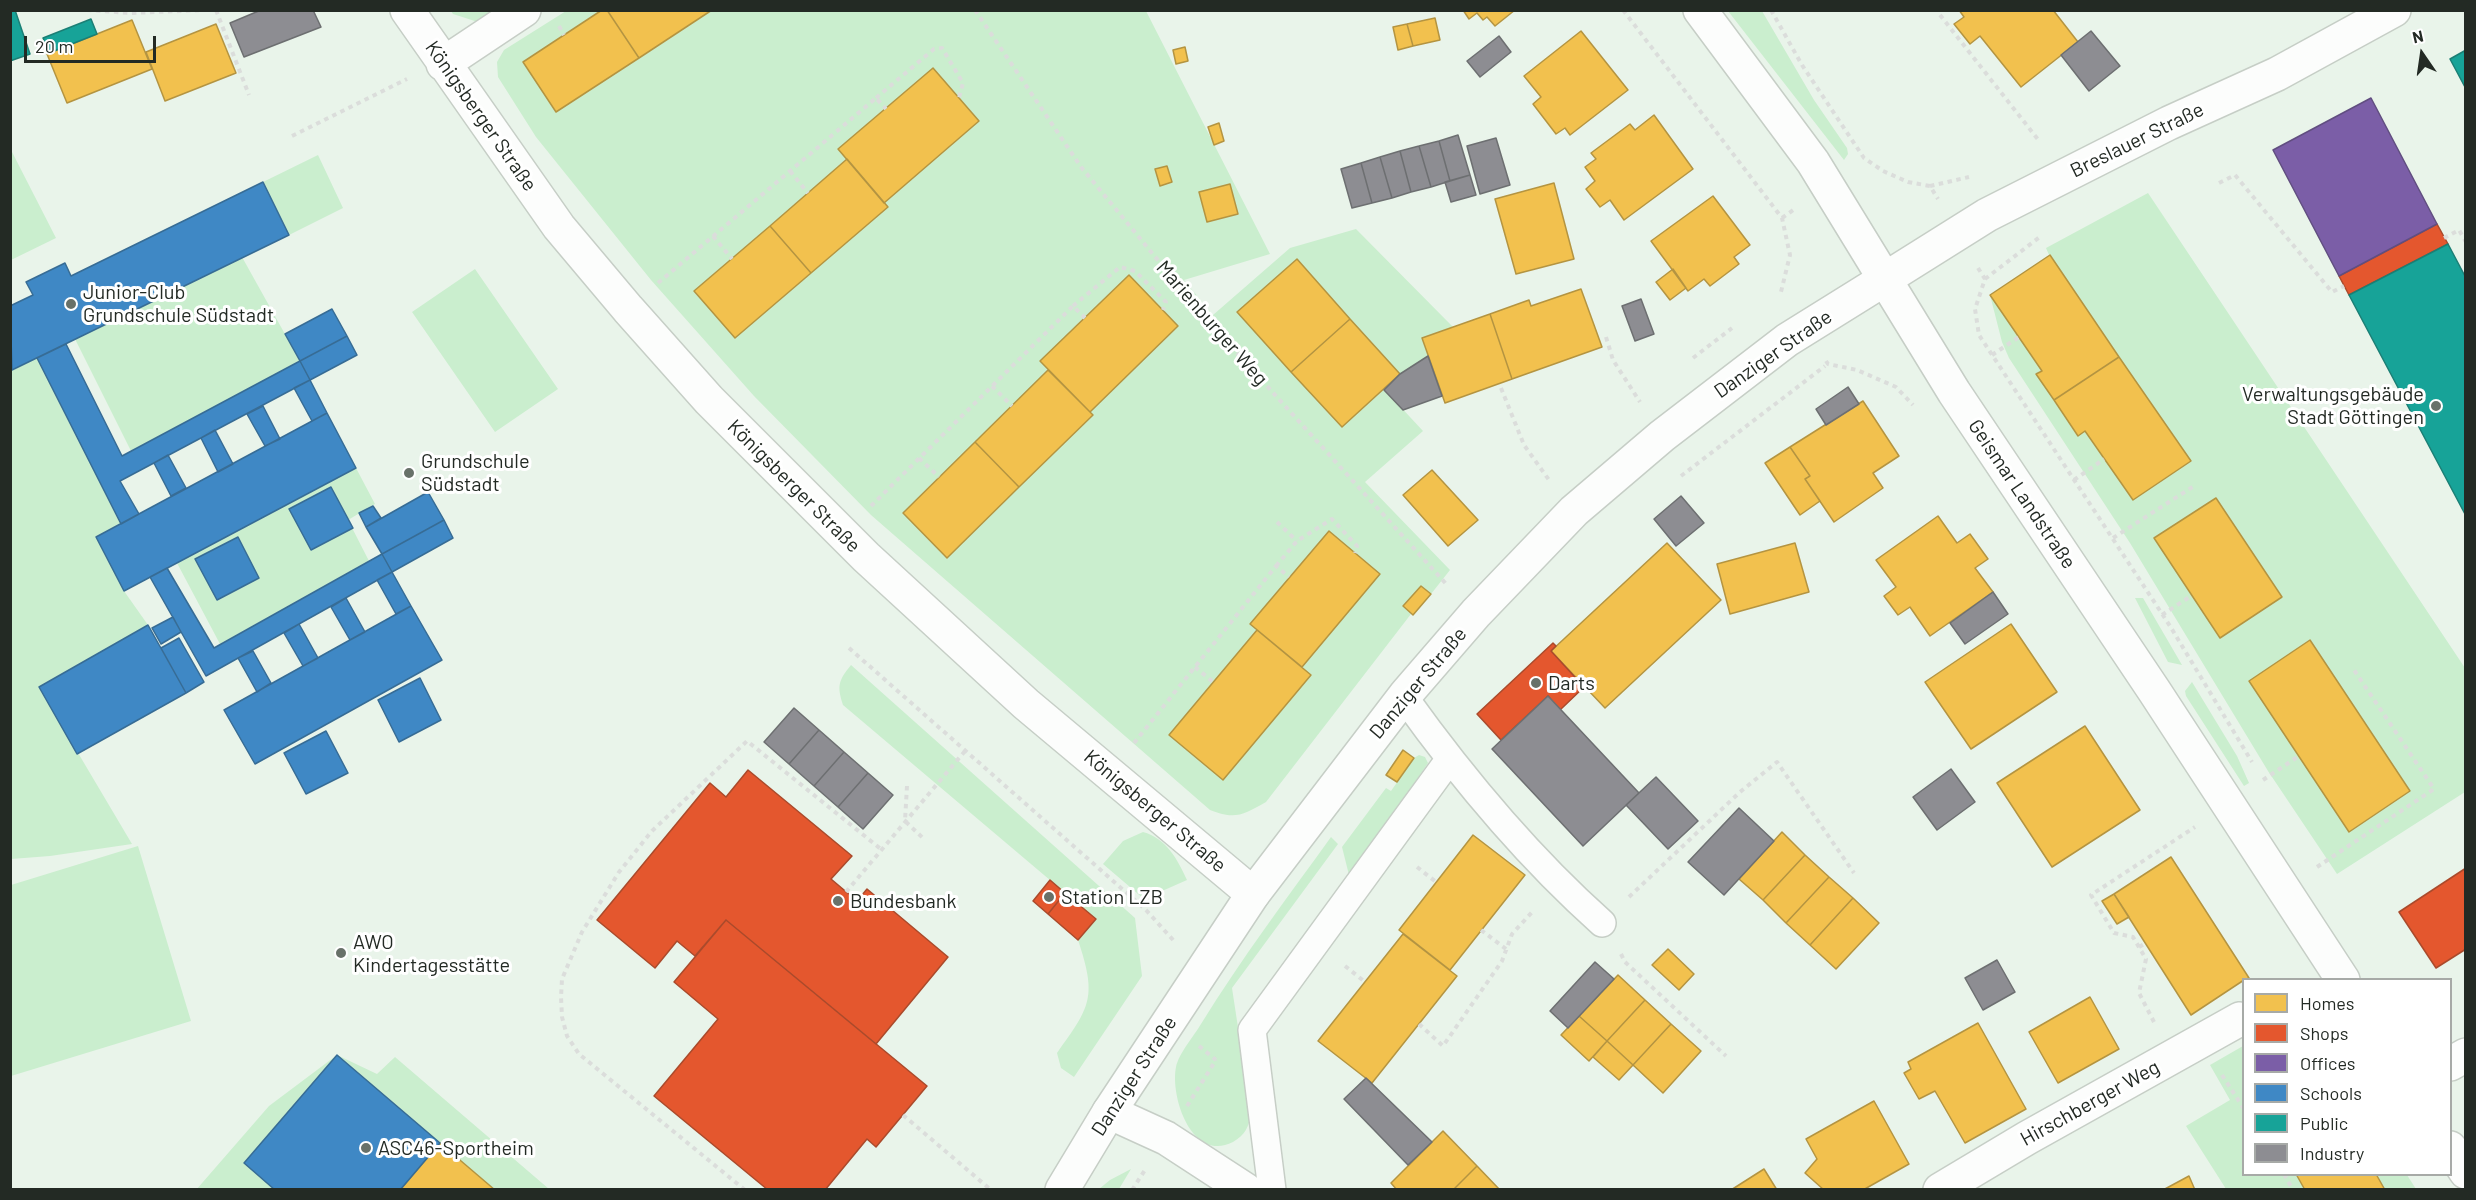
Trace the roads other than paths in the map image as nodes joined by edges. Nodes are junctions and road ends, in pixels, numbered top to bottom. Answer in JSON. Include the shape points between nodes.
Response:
{"nodes":[{"id":1,"x":407,"y":10,"type":"edge"},
{"id":2,"x":524,"y":10,"type":"edge"},
{"id":3,"x":1700,"y":10,"type":"edge"},
{"id":4,"x":2394,"y":10,"type":"edge"},
{"id":5,"x":443,"y":64,"type":"junction"},
{"id":6,"x":1885,"y":279,"type":"junction"},
{"id":7,"x":1404,"y":697,"type":"junction"},
{"id":8,"x":1449,"y":760,"type":"junction"},
{"id":9,"x":1253,"y":894,"type":"junction"},
{"id":10,"x":1602,"y":923,"type":"road end"},
{"id":11,"x":2342,"y":978,"type":"edge"},
{"id":12,"x":2240,"y":1019,"type":"dead end"},
{"id":13,"x":2466,"y":1055,"type":"edge"},
{"id":14,"x":2452,"y":1063,"type":"edge"},
{"id":15,"x":1109,"y":1113,"type":"junction"},
{"id":16,"x":2452,"y":1150,"type":"edge"},
{"id":17,"x":2466,"y":1172,"type":"edge"},
{"id":18,"x":1062,"y":1190,"type":"edge"},
{"id":19,"x":1246,"y":1190,"type":"edge"},
{"id":20,"x":1272,"y":1190,"type":"edge"},
{"id":21,"x":1940,"y":1190,"type":"edge"}],
"edges":[{"from":1,"to":5,"type":"street","name":"Königsberger Straße"},
{"from":2,"to":5,"type":"street"},
{"from":3,"to":6,"type":"street","name":"Geismar Landstraße","via":[[1813,162]]},
{"from":4,"to":6,"type":"street","name":"Breslauer Straße","via":[[2277,74],[2169,123],[1987,215]]},
{"from":5,"to":9,"type":"street","name":"Königsberger Straße","via":[[559,227],[709,400],[842,533],[1026,704]]},
{"from":6,"to":7,"type":"street","name":"Danziger Straße","via":[[1803,330],[1720,390],[1574,511],[1476,613]]},
{"from":6,"to":11,"type":"street","name":"Geismar Landstraße","via":[[1954,392]]},
{"from":7,"to":8,"type":"lane"},
{"from":7,"to":9,"type":"street","name":"Danziger Straße"},
{"from":8,"to":10,"type":"lane","via":[[1558,883]]},
{"from":8,"to":20,"type":"lane","via":[[1252,1029]]},
{"from":9,"to":15,"type":"street","name":"Danziger Straße"},
{"from":12,"to":21,"type":"street","name":"Hirschberger Weg"},
{"from":13,"to":14,"type":"street"},
{"from":15,"to":18,"type":"street","name":"Danziger Straße"},
{"from":15,"to":19,"type":"street","via":[[1166,1138]]},
{"from":16,"to":17,"type":"street"}]}
